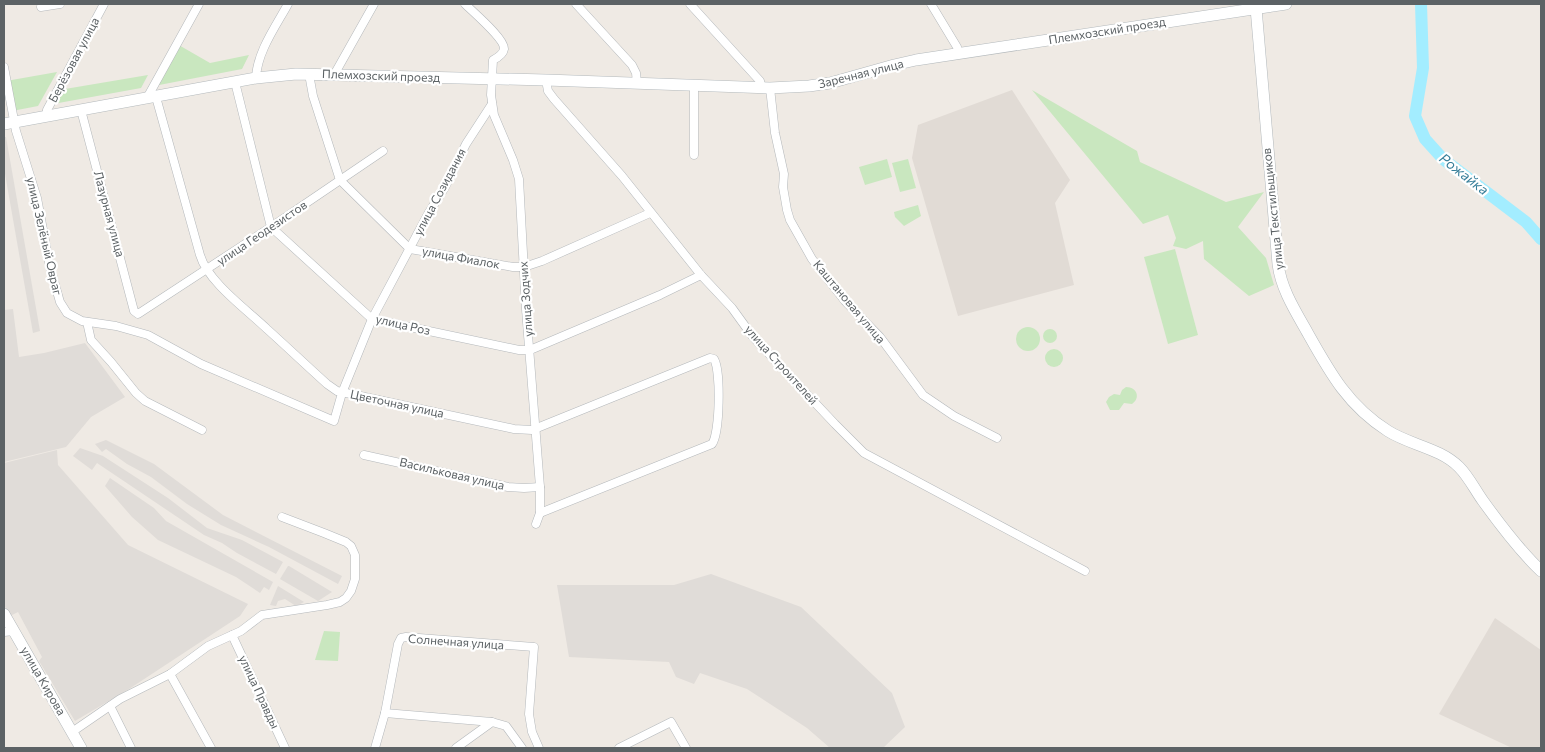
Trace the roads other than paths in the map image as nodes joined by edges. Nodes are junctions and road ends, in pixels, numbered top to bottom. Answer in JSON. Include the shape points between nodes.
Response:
{"nodes":[{"id":1,"x":60,"y":4,"type":"edge"},
{"id":2,"x":104,"y":4,"type":"edge"},
{"id":3,"x":199,"y":4,"type":"edge"},
{"id":4,"x":288,"y":4,"type":"edge"},
{"id":5,"x":374,"y":4,"type":"edge"},
{"id":6,"x":465,"y":4,"type":"edge"},
{"id":7,"x":576,"y":4,"type":"edge"},
{"id":8,"x":690,"y":4,"type":"edge"},
{"id":9,"x":931,"y":4,"type":"edge"},
{"id":10,"x":1286,"y":4,"type":"edge"},
{"id":11,"x":1256,"y":6,"type":"edge"},
{"id":12,"x":41,"y":7,"type":"dead end"},
{"id":13,"x":959,"y":54,"type":"junction"},
{"id":14,"x":4,"y":67,"type":"edge"},
{"id":15,"x":309,"y":74,"type":"junction"},
{"id":16,"x":334,"y":75,"type":"junction"},
{"id":17,"x":256,"y":78,"type":"junction"},
{"id":18,"x":491,"y":79,"type":"junction"},
{"id":19,"x":546,"y":80,"type":"junction"},
{"id":20,"x":235,"y":82,"type":"junction"},
{"id":21,"x":637,"y":83,"type":"junction"},
{"id":22,"x":694,"y":85,"type":"junction"},
{"id":23,"x":766,"y":88,"type":"junction"},
{"id":24,"x":151,"y":97,"type":"junction"},
{"id":25,"x":492,"y":104,"type":"junction"},
{"id":26,"x":81,"y":110,"type":"junction"},
{"id":27,"x":46,"y":117,"type":"junction"},
{"id":28,"x":9,"y":123,"type":"edge"},
{"id":29,"x":383,"y":151,"type":"dead end"},
{"id":30,"x":694,"y":155,"type":"dead end"},
{"id":31,"x":340,"y":180,"type":"junction"},
{"id":32,"x":650,"y":213,"type":"junction"},
{"id":33,"x":271,"y":227,"type":"junction"},
{"id":34,"x":410,"y":250,"type":"junction"},
{"id":35,"x":524,"y":267,"type":"junction"},
{"id":36,"x":206,"y":270,"type":"junction"},
{"id":37,"x":701,"y":275,"type":"junction"},
{"id":38,"x":139,"y":314,"type":"joint"},
{"id":39,"x":372,"y":319,"type":"junction"},
{"id":40,"x":87,"y":322,"type":"junction"},
{"id":41,"x":530,"y":350,"type":"junction"},
{"id":42,"x":342,"y":393,"type":"junction"},
{"id":43,"x":536,"y":429,"type":"junction"},
{"id":44,"x":202,"y":430,"type":"dead end"},
{"id":45,"x":997,"y":438,"type":"dead end"},
{"id":46,"x":364,"y":454,"type":"dead end"},
{"id":47,"x":540,"y":487,"type":"junction"},
{"id":48,"x":540,"y":514,"type":"junction"},
{"id":49,"x":282,"y":517,"type":"dead end"},
{"id":50,"x":536,"y":524,"type":"dead end"},
{"id":51,"x":1085,"y":571,"type":"dead end"},
{"id":52,"x":1541,"y":571,"type":"edge"},
{"id":53,"x":4,"y":614,"type":"edge"},
{"id":54,"x":9,"y":631,"type":"edge"},
{"id":55,"x":232,"y":635,"type":"junction"},
{"id":56,"x":170,"y":674,"type":"junction"},
{"id":57,"x":110,"y":706,"type":"junction"},
{"id":58,"x":385,"y":713,"type":"junction"},
{"id":59,"x":492,"y":722,"type":"junction"},
{"id":60,"x":72,"y":732,"type":"junction"},
{"id":61,"x":81,"y":748,"type":"edge"},
{"id":62,"x":131,"y":748,"type":"edge"},
{"id":63,"x":211,"y":748,"type":"edge"},
{"id":64,"x":286,"y":748,"type":"edge"},
{"id":65,"x":375,"y":748,"type":"edge"},
{"id":66,"x":456,"y":748,"type":"edge"},
{"id":67,"x":522,"y":748,"type":"edge"},
{"id":68,"x":539,"y":748,"type":"edge"},
{"id":69,"x":619,"y":748,"type":"edge"},
{"id":70,"x":686,"y":748,"type":"edge"}],
"edges":[{"from":1,"to":12,"type":"street"},
{"from":2,"to":27,"type":"street","name":"Берёзовая улица"},
{"from":3,"to":24,"type":"street"},
{"from":4,"to":17,"type":"street","via":[[264,48]]},
{"from":5,"to":16,"type":"street"},
{"from":6,"to":18,"type":"street","name":"улица Зодчих","via":[[494,32],[503,46],[502,53],[493,60]]},
{"from":7,"to":21,"type":"street","via":[[632,65]]},
{"from":8,"to":23,"type":"street"},
{"from":9,"to":13,"type":"street"},
{"from":10,"to":11,"type":"main road"},
{"from":11,"to":13,"type":"main road","name":"Племхозский проезд"},
{"from":11,"to":52,"type":"main road","name":"улица Текстильщиков","via":[[1278,264],[1291,302],[1331,375],[1357,406],[1389,432],[1438,453],[1458,466],[1509,536]]},
{"from":13,"to":23,"type":"main road","name":"Заречная улица","via":[[904,62],[830,83]]},
{"from":14,"to":28,"type":"street","name":"улица Зелёный Овраг"},
{"from":15,"to":16,"type":"main road","name":"Племхозский проезд"},
{"from":15,"to":17,"type":"main road","name":"Племхозский проезд"},
{"from":15,"to":31,"type":"street","name":"улица Фиалок"},
{"from":16,"to":18,"type":"main road","name":"Племхозский проезд"},
{"from":17,"to":20,"type":"main road","name":"Племхозский проезд"},
{"from":18,"to":19,"type":"main road","name":"Племхозский проезд"},
{"from":18,"to":25,"type":"street","name":"улица Зодчих"},
{"from":19,"to":21,"type":"main road","name":"Племхозский проезд"},
{"from":19,"to":32,"type":"street","name":"улица Строителей","via":[[551,96],[622,176]]},
{"from":20,"to":24,"type":"main road","name":"Племхозский проезд"},
{"from":20,"to":33,"type":"street"},
{"from":21,"to":22,"type":"main road","name":"Племхозский проезд"},
{"from":22,"to":23,"type":"main road","name":"Племхозский проезд"},
{"from":22,"to":30,"type":"street"},
{"from":23,"to":45,"type":"street","name":"Каштановая улица","via":[[790,220],[812,259],[880,337],[923,395],[954,416]]},
{"from":24,"to":26,"type":"main road","name":"Племхозский проезд"},
{"from":24,"to":36,"type":"street","name":"Цветочная улица"},
{"from":25,"to":34,"type":"street","name":"улица Созидания","via":[[466,144]]},
{"from":25,"to":35,"type":"street","name":"улица Зодчих","via":[[518,176]]},
{"from":26,"to":27,"type":"main road","name":"Племхозский проезд"},
{"from":26,"to":38,"type":"street","name":"Лазурная улица","via":[[134,311]]},
{"from":27,"to":28,"type":"main road","name":"Племхозский проезд"},
{"from":28,"to":40,"type":"street","name":"улица Зелёный Овраг","via":[[37,198],[59,298],[67,314]]},
{"from":29,"to":31,"type":"street","name":"улица Геодезистов"},
{"from":31,"to":33,"type":"street","name":"улица Геодезистов"},
{"from":31,"to":34,"type":"street","name":"улица Фиалок"},
{"from":32,"to":35,"type":"street","name":"улица Фиалок"},
{"from":32,"to":37,"type":"street","name":"улица Строителей"},
{"from":33,"to":36,"type":"street","name":"улица Геодезистов"},
{"from":33,"to":39,"type":"street","name":"улица Роз"},
{"from":34,"to":35,"type":"street","name":"улица Фиалок"},
{"from":34,"to":39,"type":"street","name":"улица Созидания"},
{"from":35,"to":41,"type":"street","name":"улица Зодчих"},
{"from":36,"to":38,"type":"street","name":"улица Геодезистов"},
{"from":36,"to":42,"type":"street","name":"Цветочная улица","via":[[327,384]]},
{"from":37,"to":41,"type":"street","name":"улица Роз"},
{"from":37,"to":51,"type":"street","name":"улица Строителей","via":[[774,360],[864,453]]},
{"from":39,"to":41,"type":"street","name":"улица Роз"},
{"from":39,"to":42,"type":"street","name":"улица Созидания"},
{"from":40,"to":42,"type":"street","name":"улица Созидания","via":[[148,335],[194,361],[334,421]]},
{"from":40,"to":44,"type":"street","via":[[91,340],[136,393],[145,401]]},
{"from":41,"to":43,"type":"street","name":"улица Зодчих"},
{"from":42,"to":43,"type":"street","name":"Цветочная улица","via":[[514,429]]},
{"from":43,"to":47,"type":"street","name":"улица Зодчих"},
{"from":43,"to":48,"type":"street","name":"Цветочная улица","via":[[710,358],[716,362],[719,392],[712,444]]},
{"from":46,"to":47,"type":"street","name":"Васильковая улица","via":[[508,487]]},
{"from":47,"to":48,"type":"street","name":"улица Зодчих"},
{"from":48,"to":50,"type":"street","name":"улица Зодчих"},
{"from":49,"to":55,"type":"street","via":[[351,546],[355,559],[353,588],[340,602],[262,615]]},
{"from":53,"to":54,"type":"main road","name":"улица Кирова"},
{"from":54,"to":60,"type":"main road","name":"улица Кирова"},
{"from":55,"to":56,"type":"street","via":[[208,646]]},
{"from":55,"to":64,"type":"street","name":"улица Правды"},
{"from":56,"to":57,"type":"street"},
{"from":56,"to":63,"type":"street"},
{"from":57,"to":60,"type":"street"},
{"from":57,"to":62,"type":"street"},
{"from":58,"to":59,"type":"street"},
{"from":58,"to":65,"type":"street","name":"Солнечная улица"},
{"from":58,"to":68,"type":"street","name":"Солнечная улица","via":[[398,644],[404,637],[534,647],[529,714]]},
{"from":59,"to":66,"type":"street"},
{"from":59,"to":67,"type":"street","via":[[506,726]]},
{"from":60,"to":61,"type":"main road","name":"улица Кирова"},
{"from":69,"to":70,"type":"street","via":[[671,722]]}]}
